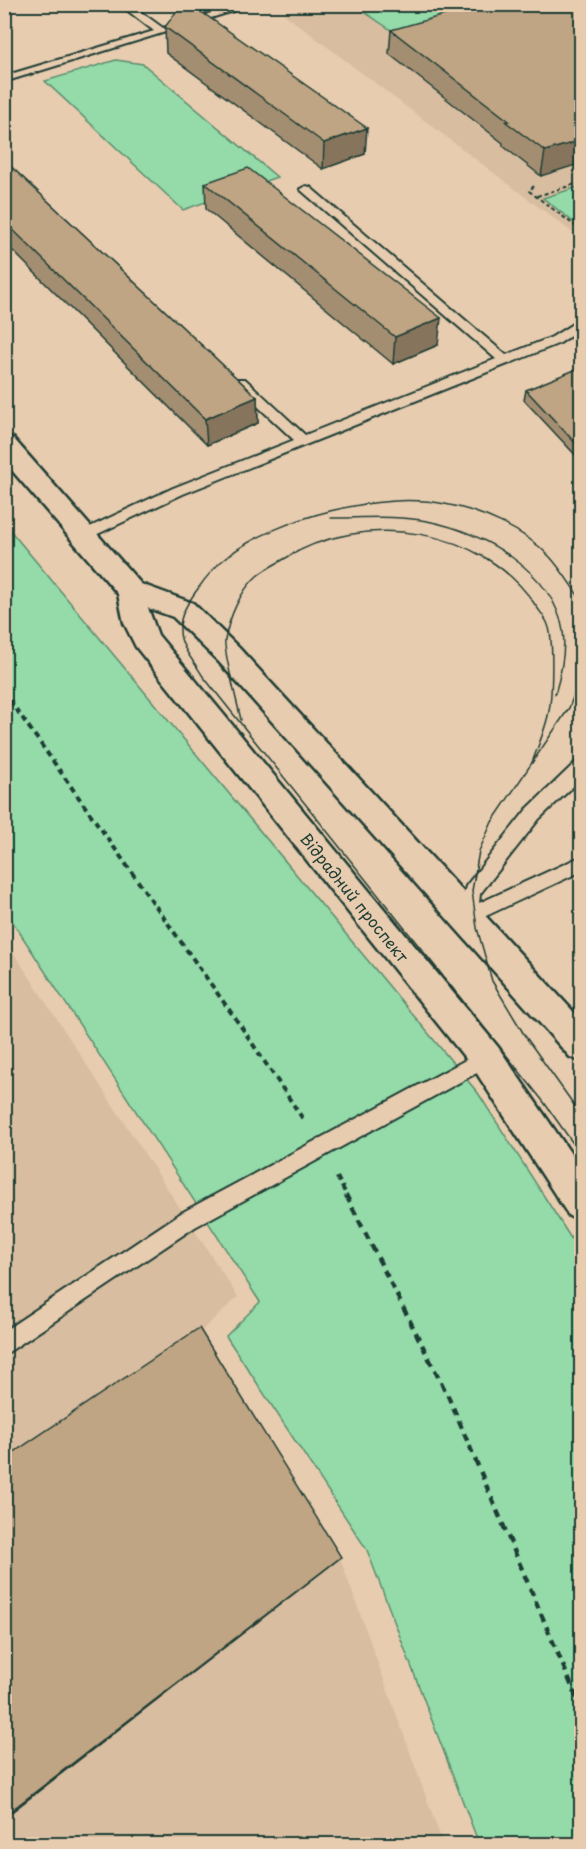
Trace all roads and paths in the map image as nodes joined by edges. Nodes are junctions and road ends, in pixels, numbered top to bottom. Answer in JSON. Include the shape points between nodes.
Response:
{"nodes":[{"id":1,"x":123,"y":4,"type":"edge"},
{"id":2,"x":252,"y":4,"type":"edge"},
{"id":3,"x":160,"y":31,"type":"junction"},
{"id":4,"x":4,"y":79,"type":"edge"},
{"id":5,"x":582,"y":182,"type":"edge"},
{"id":6,"x":534,"y":186,"type":"dead end"},
{"id":7,"x":306,"y":189,"type":"dead end"},
{"id":8,"x":536,"y":197,"type":"junction"},
{"id":9,"x":582,"y":231,"type":"edge"},
{"id":10,"x":582,"y":322,"type":"edge"},
{"id":11,"x":504,"y":360,"type":"junction"},
{"id":12,"x":234,"y":376,"type":"edge"},
{"id":13,"x":302,"y":440,"type":"junction"},
{"id":14,"x":4,"y":444,"type":"edge"},
{"id":15,"x":82,"y":536,"type":"junction"},
{"id":16,"x":131,"y":591,"type":"junction"},
{"id":17,"x":582,"y":767,"type":"edge"},
{"id":18,"x":582,"y":863,"type":"edge"},
{"id":19,"x":467,"y":917,"type":"junction"},
{"id":20,"x":582,"y":1046,"type":"edge"},
{"id":21,"x":486,"y":1058,"type":"junction"},
{"id":22,"x":582,"y":1203,"type":"edge"},
{"id":23,"x":4,"y":1344,"type":"edge"}],
"edges":[{"from":1,"to":3,"type":"lane"},
{"from":2,"to":3,"type":"lane"},
{"from":3,"to":4,"type":"lane"},
{"from":5,"to":8,"type":"path"},
{"from":6,"to":8,"type":"path","via":[[529,191]]},
{"from":7,"to":11,"type":"lane"},
{"from":8,"to":9,"type":"path"},
{"from":10,"to":11,"type":"lane","via":[[556,340]]},
{"from":11,"to":13,"type":"lane"},
{"from":12,"to":13,"type":"lane"},
{"from":13,"to":15,"type":"lane"},
{"from":14,"to":15,"type":"main road","name":"Відрадний проспект"},
{"from":15,"to":16,"type":"main road","name":"Відрадний проспект"},
{"from":16,"to":19,"type":"main road","name":"Відрадний проспект","via":[[183,610],[229,655]]},
{"from":16,"to":21,"type":"main road","name":"Відрадний проспект","via":[[146,640]]},
{"from":17,"to":19,"type":"lane","via":[[533,814],[472,891]]},
{"from":18,"to":19,"type":"lane"},
{"from":19,"to":20,"type":"main road","name":"Відрадний проспект"},
{"from":21,"to":22,"type":"main road","name":"Відрадний проспект"},
{"from":21,"to":23,"type":"lane","via":[[188,1220]]}]}
